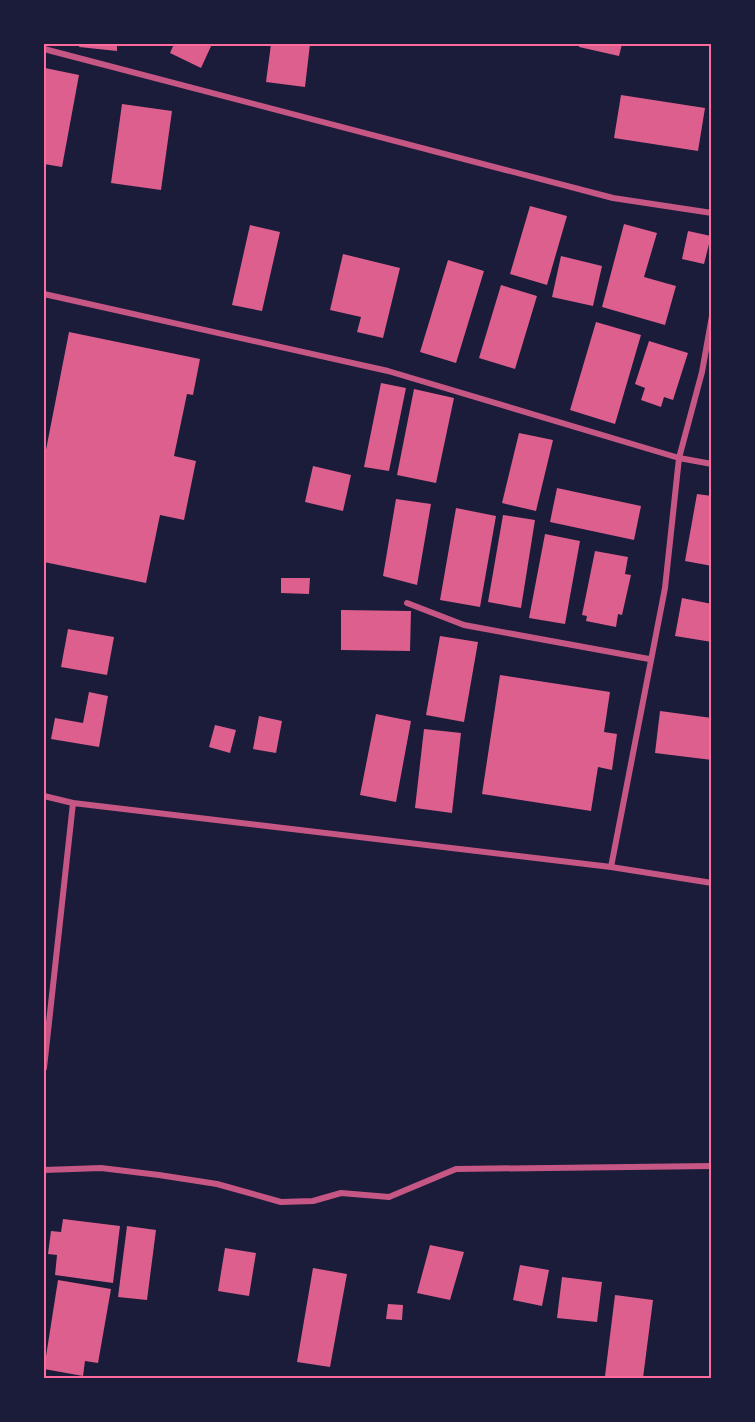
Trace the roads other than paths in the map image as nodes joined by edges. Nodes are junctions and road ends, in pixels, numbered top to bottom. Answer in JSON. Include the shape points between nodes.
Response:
{"nodes":[{"id":1,"x":44,"y":50,"type":"edge"},
{"id":2,"x":711,"y":213,"type":"edge"},
{"id":3,"x":44,"y":294,"type":"edge"},
{"id":4,"x":711,"y":316,"type":"edge"},
{"id":5,"x":679,"y":458,"type":"junction"},
{"id":6,"x":711,"y":464,"type":"edge"},
{"id":7,"x":406,"y":603,"type":"dead end"},
{"id":8,"x":649,"y":659,"type":"junction"},
{"id":9,"x":44,"y":796,"type":"edge"},
{"id":10,"x":73,"y":803,"type":"junction"},
{"id":11,"x":611,"y":867,"type":"junction"},
{"id":12,"x":711,"y":883,"type":"edge"},
{"id":13,"x":44,"y":1068,"type":"edge"},
{"id":14,"x":711,"y":1166,"type":"edge"},
{"id":15,"x":44,"y":1170,"type":"edge"}],
"edges":[{"from":1,"to":2,"type":"street","via":[[613,198]]},
{"from":3,"to":5,"type":"street","via":[[388,371]]},
{"from":4,"to":5,"type":"street","via":[[702,372]]},
{"from":5,"to":6,"type":"street"},
{"from":5,"to":8,"type":"street","via":[[665,588]]},
{"from":7,"to":8,"type":"street","via":[[464,625]]},
{"from":8,"to":11,"type":"street"},
{"from":9,"to":10,"type":"street"},
{"from":10,"to":11,"type":"street"},
{"from":10,"to":13,"type":"street"},
{"from":11,"to":12,"type":"street"},
{"from":14,"to":15,"type":"street","via":[[456,1169],[389,1197],[341,1193],[313,1201],[281,1202],[217,1184],[159,1175],[101,1168]]}]}
